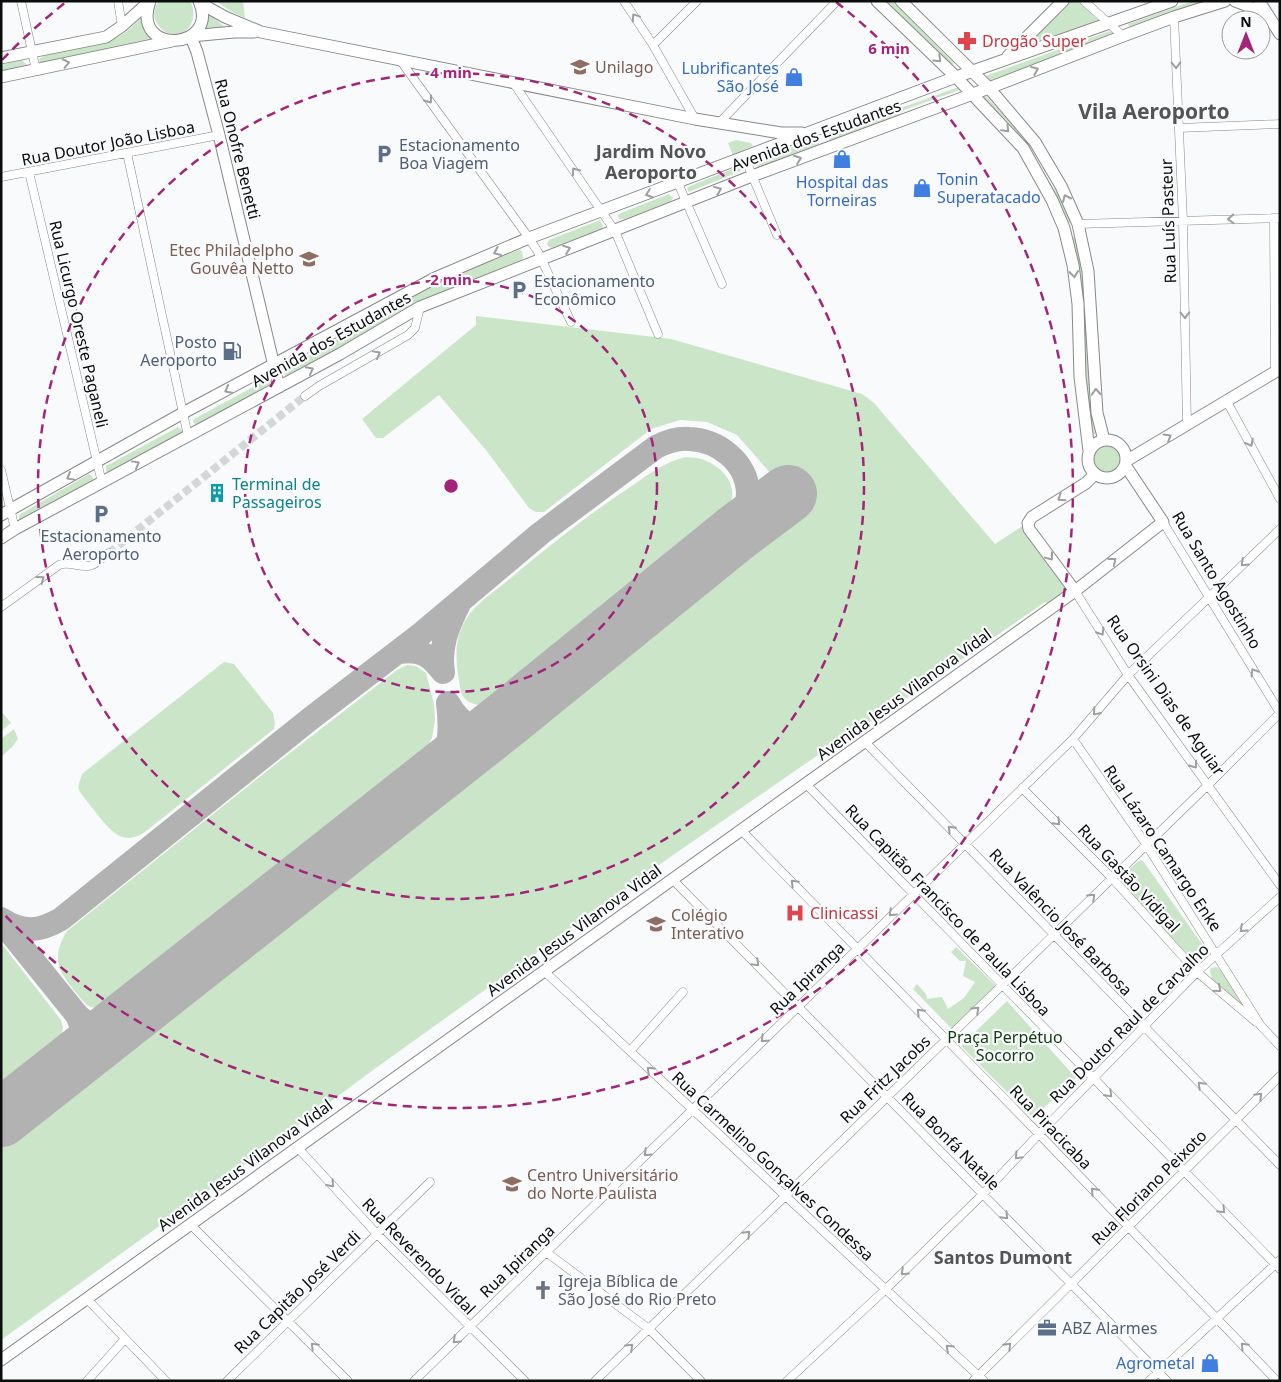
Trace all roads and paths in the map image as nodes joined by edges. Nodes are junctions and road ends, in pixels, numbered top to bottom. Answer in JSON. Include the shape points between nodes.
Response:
{"nodes":[{"id":1,"x":21,"y":1,"type":"edge"},
{"id":2,"x":118,"y":1,"type":"edge"},
{"id":3,"x":624,"y":1,"type":"edge"},
{"id":4,"x":697,"y":1,"type":"edge"},
{"id":5,"x":837,"y":1,"type":"edge"},
{"id":6,"x":877,"y":1,"type":"edge"},
{"id":7,"x":901,"y":1,"type":"edge"},
{"id":8,"x":1063,"y":1,"type":"edge"},
{"id":9,"x":1084,"y":1,"type":"edge"},
{"id":10,"x":1172,"y":1,"type":"edge"},
{"id":11,"x":1225,"y":1,"type":"edge"},
{"id":12,"x":1236,"y":1,"type":"edge"},
{"id":13,"x":1259,"y":1,"type":"edge"},
{"id":14,"x":149,"y":2,"type":"edge"},
{"id":15,"x":200,"y":2,"type":"edge"},
{"id":16,"x":1174,"y":17,"type":"junction"},
{"id":17,"x":1107,"y":23,"type":"junction"},
{"id":18,"x":1272,"y":24,"type":"junction"},
{"id":19,"x":122,"y":26,"type":"junction"},
{"id":20,"x":260,"y":32,"type":"junction"},
{"id":21,"x":1280,"y":34,"type":"edge"},
{"id":22,"x":1123,"y":36,"type":"junction"},
{"id":23,"x":191,"y":37,"type":"junction"},
{"id":24,"x":172,"y":41,"type":"junction"},
{"id":25,"x":653,"y":45,"type":"junction"},
{"id":26,"x":32,"y":52,"type":"junction"},
{"id":27,"x":1,"y":58,"type":"edge"},
{"id":28,"x":400,"y":60,"type":"junction"},
{"id":29,"x":1004,"y":60,"type":"junction"},
{"id":30,"x":36,"y":70,"type":"junction"},
{"id":31,"x":972,"y":72,"type":"junction"},
{"id":32,"x":1,"y":77,"type":"edge"},
{"id":33,"x":956,"y":77,"type":"junction"},
{"id":34,"x":512,"y":81,"type":"junction"},
{"id":35,"x":989,"y":88,"type":"junction"},
{"id":36,"x":972,"y":95,"type":"junction"},
{"id":37,"x":695,"y":119,"type":"junction"},
{"id":38,"x":719,"y":123,"type":"junction"},
{"id":39,"x":1280,"y":124,"type":"edge"},
{"id":40,"x":743,"y":127,"type":"junction"},
{"id":41,"x":1178,"y":128,"type":"junction"},
{"id":42,"x":814,"y":131,"type":"junction"},
{"id":43,"x":219,"y":135,"type":"junction"},
{"id":44,"x":827,"y":148,"type":"junction"},
{"id":45,"x":766,"y":150,"type":"junction"},
{"id":46,"x":127,"y":153,"type":"junction"},
{"id":47,"x":744,"y":158,"type":"junction"},
{"id":48,"x":1034,"y":167,"type":"junction"},
{"id":49,"x":1053,"y":170,"type":"junction"},
{"id":50,"x":29,"y":172,"type":"junction"},
{"id":51,"x":752,"y":176,"type":"junction"},
{"id":52,"x":1,"y":177,"type":"edge"},
{"id":53,"x":678,"y":183,"type":"junction"},
{"id":54,"x":686,"y":202,"type":"junction"},
{"id":55,"x":602,"y":211,"type":"junction"},
{"id":56,"x":1277,"y":218,"type":"edge"},
{"id":57,"x":1182,"y":221,"type":"junction"},
{"id":58,"x":1078,"y":224,"type":"junction"},
{"id":59,"x":614,"y":231,"type":"junction"},
{"id":60,"x":777,"y":236,"type":"dead end"},
{"id":61,"x":529,"y":238,"type":"junction"},
{"id":62,"x":541,"y":259,"type":"junction"},
{"id":63,"x":722,"y":284,"type":"dead end"},
{"id":64,"x":420,"y":307,"type":"junction"},
{"id":65,"x":571,"y":322,"type":"dead end"},
{"id":66,"x":658,"y":334,"type":"dead end"},
{"id":67,"x":273,"y":365,"type":"junction"},
{"id":68,"x":1277,"y":370,"type":"edge"},
{"id":69,"x":280,"y":387,"type":"junction"},
{"id":70,"x":305,"y":396,"type":"tunnel mouth"},
{"id":71,"x":1226,"y":400,"type":"junction"},
{"id":72,"x":183,"y":414,"type":"junction"},
{"id":73,"x":1187,"y":426,"type":"junction"},
{"id":74,"x":188,"y":436,"type":"junction"},
{"id":75,"x":1104,"y":440,"type":"junction"},
{"id":76,"x":1090,"y":451,"type":"junction"},
{"id":77,"x":97,"y":462,"type":"junction"},
{"id":78,"x":1126,"y":463,"type":"junction"},
{"id":79,"x":1,"y":470,"type":"edge"},
{"id":80,"x":1095,"y":474,"type":"junction"},
{"id":81,"x":102,"y":483,"type":"junction"},
{"id":82,"x":1280,"y":499,"type":"edge"},
{"id":83,"x":6,"y":513,"type":"edge"},
{"id":84,"x":1163,"y":522,"type":"junction"},
{"id":85,"x":15,"y":529,"type":"junction"},
{"id":86,"x":1280,"y":529,"type":"edge"},
{"id":87,"x":1,"y":538,"type":"edge"},
{"id":88,"x":109,"y":553,"type":"tunnel mouth"},
{"id":89,"x":1075,"y":591,"type":"junction"},
{"id":90,"x":1208,"y":597,"type":"junction"},
{"id":91,"x":1,"y":607,"type":"edge"},
{"id":92,"x":1128,"y":675,"type":"junction"},
{"id":93,"x":1280,"y":713,"type":"edge"},
{"id":94,"x":1073,"y":739,"type":"junction"},
{"id":95,"x":865,"y":742,"type":"junction"},
{"id":96,"x":806,"y":784,"type":"junction"},
{"id":97,"x":1208,"y":785,"type":"junction"},
{"id":98,"x":1022,"y":788,"type":"junction"},
{"id":99,"x":741,"y":830,"type":"junction"},
{"id":100,"x":965,"y":843,"type":"junction"},
{"id":101,"x":1146,"y":844,"type":"junction"},
{"id":102,"x":1112,"y":878,"type":"junction"},
{"id":103,"x":672,"y":879,"type":"junction"},
{"id":104,"x":1280,"y":885,"type":"edge"},
{"id":105,"x":913,"y":893,"type":"junction"},
{"id":106,"x":1280,"y":897,"type":"edge"},
{"id":107,"x":1054,"y":934,"type":"junction"},
{"id":108,"x":857,"y":948,"type":"junction"},
{"id":109,"x":1216,"y":953,"type":"junction"},
{"id":110,"x":544,"y":971,"type":"junction"},
{"id":111,"x":1197,"y":972,"type":"junction"},
{"id":112,"x":1002,"y":985,"type":"junction"},
{"id":113,"x":683,"y":992,"type":"dead end"},
{"id":114,"x":798,"y":1005,"type":"junction"},
{"id":115,"x":1261,"y":1026,"type":"junction"},
{"id":116,"x":1143,"y":1027,"type":"junction"},
{"id":117,"x":946,"y":1039,"type":"junction"},
{"id":118,"x":1280,"y":1046,"type":"edge"},
{"id":119,"x":630,"y":1051,"type":"junction"},
{"id":120,"x":1280,"y":1076,"type":"edge"},
{"id":121,"x":1093,"y":1078,"type":"junction"},
{"id":122,"x":888,"y":1096,"type":"junction"},
{"id":123,"x":692,"y":1109,"type":"junction"},
{"id":124,"x":1236,"y":1120,"type":"junction"},
{"id":125,"x":1039,"y":1134,"type":"junction"},
{"id":126,"x":298,"y":1148,"type":"junction"},
{"id":127,"x":1280,"y":1165,"type":"edge"},
{"id":128,"x":1184,"y":1171,"type":"junction"},
{"id":129,"x":430,"y":1182,"type":"dead end"},
{"id":130,"x":983,"y":1194,"type":"junction"},
{"id":131,"x":785,"y":1196,"type":"junction"},
{"id":132,"x":190,"y":1224,"type":"junction"},
{"id":133,"x":1128,"y":1227,"type":"junction"},
{"id":134,"x":376,"y":1234,"type":"junction"},
{"id":135,"x":546,"y":1252,"type":"junction"},
{"id":136,"x":1278,"y":1265,"type":"edge"},
{"id":137,"x":1071,"y":1283,"type":"junction"},
{"id":138,"x":886,"y":1289,"type":"junction"},
{"id":139,"x":87,"y":1299,"type":"junction"},
{"id":140,"x":1217,"y":1318,"type":"junction"},
{"id":141,"x":288,"y":1321,"type":"junction"},
{"id":142,"x":469,"y":1327,"type":"junction"},
{"id":143,"x":648,"y":1329,"type":"junction"},
{"id":144,"x":124,"y":1340,"type":"junction"},
{"id":145,"x":1,"y":1360,"type":"edge"},
{"id":146,"x":1158,"y":1372,"type":"junction"},
{"id":147,"x":979,"y":1379,"type":"edge"},
{"id":148,"x":87,"y":1381,"type":"edge"},
{"id":149,"x":166,"y":1381,"type":"edge"},
{"id":150,"x":227,"y":1381,"type":"edge"},
{"id":151,"x":348,"y":1381,"type":"edge"},
{"id":152,"x":414,"y":1381,"type":"edge"},
{"id":153,"x":525,"y":1381,"type":"edge"},
{"id":154,"x":595,"y":1381,"type":"edge"},
{"id":155,"x":701,"y":1381,"type":"edge"},
{"id":156,"x":787,"y":1381,"type":"edge"},
{"id":157,"x":1149,"y":1381,"type":"edge"},
{"id":158,"x":1167,"y":1381,"type":"edge"},
{"id":159,"x":1278,"y":1381,"type":"edge"}],
"edges":[{"from":1,"to":26,"type":"street"},
{"from":2,"to":19,"type":"street"},
{"from":25,"to":3,"type":"street","one_way":true},
{"from":4,"to":25,"type":"street"},
{"from":5,"to":38,"type":"street"},
{"from":6,"to":33,"type":"street","one_way":true},
{"from":7,"to":31,"type":"street"},
{"from":8,"to":29,"type":"street"},
{"from":9,"to":17,"type":"street"},
{"from":10,"to":17,"type":"street","name":"Avenida dos Estudantes"},
{"from":11,"to":16,"type":"street","name":"Avenida dos Estudantes"},
{"from":12,"to":18,"type":"street","via":[[1260,12]]},
{"from":13,"to":18,"type":"street"},
{"from":14,"to":19,"type":"street"},
{"from":14,"to":24,"type":"street","via":[[147,20],[150,28],[164,40]]},
{"from":15,"to":20,"type":"street","via":[[224,17]]},
{"from":15,"to":23,"type":"street","via":[[201,22]]},
{"from":16,"to":22,"type":"street","name":"Avenida dos Estudantes"},
{"from":16,"to":41,"type":"street","name":"Rua Luís Pasteur","one_way":true},
{"from":17,"to":22,"type":"street"},
{"from":17,"to":29,"type":"street","name":"Avenida dos Estudantes"},
{"from":18,"to":21,"type":"street"},
{"from":19,"to":26,"type":"street","via":[[106,37]]},
{"from":20,"to":23,"type":"street"},
{"from":20,"to":28,"type":"street"},
{"from":35,"to":22,"type":"street","name":"Avenida dos Estudantes","one_way":true},
{"from":23,"to":24,"type":"street"},
{"from":23,"to":43,"type":"street","name":"Rua Onofre Benetti"},
{"from":30,"to":24,"type":"street","one_way":true},
{"from":25,"to":37,"type":"street"},
{"from":26,"to":27,"type":"street"},
{"from":26,"to":30,"type":"street"},
{"from":28,"to":34,"type":"street"},
{"from":28,"to":61,"type":"street","one_way":true},
{"from":29,"to":31,"type":"street","name":"Avenida dos Estudantes"},
{"from":30,"to":32,"type":"street"},
{"from":31,"to":33,"type":"street","name":"Avenida dos Estudantes"},
{"from":31,"to":35,"type":"street"},
{"from":33,"to":36,"type":"street"},
{"from":33,"to":42,"type":"street","name":"Avenida dos Estudantes"},
{"from":34,"to":37,"type":"street"},
{"from":55,"to":34,"type":"street","one_way":true},
{"from":35,"to":36,"type":"street","name":"Avenida dos Estudantes"},
{"from":35,"to":49,"type":"street","via":[[1035,142]]},
{"from":36,"to":44,"type":"street","name":"Avenida dos Estudantes"},
{"from":36,"to":48,"type":"street","one_way":true,"via":[[1023,148]]},
{"from":37,"to":38,"type":"street"},
{"from":38,"to":40,"type":"street"},
{"from":39,"to":41,"type":"street"},
{"from":40,"to":42,"type":"street","via":[[781,133]]},
{"from":40,"to":45,"type":"street","via":[[760,135]]},
{"from":41,"to":57,"type":"street","name":"Rua Luís Pasteur"},
{"from":42,"to":44,"type":"street"},
{"from":42,"to":45,"type":"street","name":"Avenida dos Estudantes"},
{"from":43,"to":46,"type":"street","name":"Rua Doutor João Lisboa"},
{"from":43,"to":67,"type":"street","name":"Rua Onofre Benetti"},
{"from":51,"to":44,"type":"street","name":"Avenida dos Estudantes","one_way":true},
{"from":45,"to":47,"type":"street","name":"Avenida dos Estudantes"},
{"from":46,"to":50,"type":"street","name":"Rua Doutor João Lisboa"},
{"from":46,"to":72,"type":"street"},
{"from":47,"to":51,"type":"street"},
{"from":47,"to":53,"type":"street","name":"Avenida dos Estudantes"},
{"from":48,"to":49,"type":"street"},
{"from":48,"to":76,"type":"street","one_way":true,"via":[[1064,228],[1073,265],[1078,304],[1080,377]]},
{"from":58,"to":49,"type":"street","one_way":true},
{"from":50,"to":52,"type":"street","name":"Rua Doutor João Lisboa"},
{"from":50,"to":77,"type":"street","name":"Rua Licurgo Oreste Paganeli"},
{"from":54,"to":51,"type":"street","name":"Avenida dos Estudantes","one_way":true},
{"from":51,"to":60,"type":"street"},
{"from":53,"to":54,"type":"street"},
{"from":53,"to":55,"type":"street","name":"Avenida dos Estudantes","one_way":true},
{"from":54,"to":59,"type":"street","name":"Avenida dos Estudantes"},
{"from":54,"to":63,"type":"street"},
{"from":55,"to":59,"type":"street"},
{"from":55,"to":61,"type":"street","name":"Avenida dos Estudantes"},
{"from":56,"to":57,"type":"street","one_way":true},
{"from":56,"to":68,"type":"street"},
{"from":57,"to":58,"type":"street"},
{"from":57,"to":73,"type":"street","name":"Rua Luís Pasteur","one_way":true},
{"from":75,"to":58,"type":"street","one_way":true,"via":[[1097,413],[1088,272]]},
{"from":62,"to":59,"type":"street","name":"Avenida dos Estudantes","one_way":true},
{"from":59,"to":66,"type":"street"},
{"from":61,"to":62,"type":"street"},
{"from":61,"to":67,"type":"street","name":"Avenida dos Estudantes","one_way":true,"via":[[435,278]]},
{"from":62,"to":64,"type":"street","name":"Avenida dos Estudantes"},
{"from":62,"to":65,"type":"street"},
{"from":69,"to":64,"type":"street","name":"Avenida dos Estudantes","one_way":true},
{"from":70,"to":64,"type":"street","one_way":true,"via":[[408,335],[415,328]]},
{"from":67,"to":69,"type":"street","name":"Rua Onofre Benetti"},
{"from":67,"to":72,"type":"street","name":"Avenida dos Estudantes","one_way":true},
{"from":68,"to":71,"type":"street"},
{"from":69,"to":74,"type":"street","name":"Avenida dos Estudantes"},
{"from":71,"to":73,"type":"street"},
{"from":71,"to":82,"type":"street","one_way":true},
{"from":72,"to":74,"type":"street"},
{"from":72,"to":77,"type":"street","name":"Avenida dos Estudantes"},
{"from":78,"to":73,"type":"street","one_way":true},
{"from":81,"to":74,"type":"street","name":"Avenida dos Estudantes","one_way":true},
{"from":75,"to":76,"type":"street"},
{"from":75,"to":78,"type":"street","via":[[1118,443],[1126,454]]},
{"from":76,"to":80,"type":"street","via":[[1089,466]]},
{"from":77,"to":81,"type":"street","name":"Rua Licurgo Oreste Paganeli"},
{"from":77,"to":83,"type":"street","name":"Avenida dos Estudantes","one_way":true},
{"from":78,"to":80,"type":"street","via":[[1116,476],[1109,478]]},
{"from":78,"to":84,"type":"street","name":"Rua Santo Agostinho"},
{"from":79,"to":83,"type":"street"},
{"from":80,"to":89,"type":"street","name":"Rua Orsini Dias de Aguiar","one_way":true,"via":[[1028,523],[1029,529]]},
{"from":81,"to":85,"type":"street","name":"Avenida dos Estudantes"},
{"from":83,"to":85,"type":"street"},
{"from":89,"to":84,"type":"street","name":"Avenida Jesus Vilanova Vidal","one_way":true},
{"from":84,"to":90,"type":"street","name":"Rua Santo Agostinho"},
{"from":85,"to":87,"type":"street","name":"Avenida dos Estudantes"},
{"from":86,"to":90,"type":"street","name":"Rua Ipiranga","one_way":true},
{"from":91,"to":88,"type":"street","one_way":true,"via":[[59,565],[87,567]]},
{"from":89,"to":92,"type":"street","name":"Rua Orsini Dias de Aguiar","one_way":true},
{"from":89,"to":95,"type":"street","name":"Avenida Jesus Vilanova Vidal"},
{"from":90,"to":92,"type":"street","name":"Rua Ipiranga"},
{"from":93,"to":90,"type":"street","name":"Rua Santo Agostinho","one_way":true},
{"from":92,"to":94,"type":"street","name":"Rua Ipiranga","one_way":true},
{"from":92,"to":97,"type":"street","name":"Rua Orsini Dias de Aguiar","one_way":true},
{"from":93,"to":97,"type":"street","name":"Rua Fritz Jacobs"},
{"from":94,"to":98,"type":"street","name":"Rua Ipiranga"},
{"from":94,"to":101,"type":"street","name":"Rua Lázaro Camargo Enke"},
{"from":95,"to":96,"type":"street","name":"Avenida Jesus Vilanova Vidal"},
{"from":100,"to":95,"type":"street","name":"Rua Valêncio José Barbosa","one_way":true},
{"from":96,"to":99,"type":"street","name":"Avenida Jesus Vilanova Vidal"},
{"from":96,"to":105,"type":"street","name":"Rua Capitão Francisco de Paula Lisboa"},
{"from":97,"to":101,"type":"street","name":"Rua Fritz Jacobs"},
{"from":97,"to":104,"type":"street","name":"Rua Orsini Dias de Aguiar"},
{"from":98,"to":100,"type":"street","name":"Rua Ipiranga"},
{"from":98,"to":102,"type":"street","name":"Rua Gastão Vidigal","one_way":true},
{"from":99,"to":103,"type":"street","name":"Avenida Jesus Vilanova Vidal"},
{"from":108,"to":99,"type":"street","name":"Rua Piracicaba","one_way":true},
{"from":100,"to":105,"type":"street","name":"Rua Ipiranga"},
{"from":100,"to":107,"type":"street","name":"Rua Valêncio José Barbosa"},
{"from":101,"to":102,"type":"street","name":"Rua Fritz Jacobs"},
{"from":101,"to":109,"type":"street","name":"Rua Lázaro Camargo Enke"},
{"from":107,"to":102,"type":"street","name":"Rua Fritz Jacobs","one_way":true},
{"from":102,"to":111,"type":"street","name":"Rua Gastão Vidigal"},
{"from":103,"to":110,"type":"street","name":"Avenida Jesus Vilanova Vidal"},
{"from":103,"to":114,"type":"street","name":"Rua Bonfá Natale","one_way":true},
{"from":105,"to":108,"type":"street","name":"Rua Ipiranga","one_way":true},
{"from":105,"to":112,"type":"street","name":"Rua Capitão Francisco de Paula Lisboa"},
{"from":106,"to":109,"type":"street","name":"Rua Doutor Raul de Carvalho","one_way":true},
{"from":107,"to":112,"type":"street","name":"Rua Fritz Jacobs"},
{"from":107,"to":116,"type":"street","name":"Rua Valêncio José Barbosa"},
{"from":108,"to":114,"type":"street","name":"Rua Ipiranga"},
{"from":117,"to":108,"type":"street","name":"Rua Piracicaba","one_way":true},
{"from":109,"to":111,"type":"street","name":"Rua Doutor Raul de Carvalho"},
{"from":109,"to":115,"type":"street","name":"Rua Lázaro Camargo Enke"},
{"from":110,"to":119,"type":"street","name":"Rua Carmelino Gonçalves Condessa"},
{"from":110,"to":126,"type":"street","name":"Avenida Jesus Vilanova Vidal"},
{"from":111,"to":115,"type":"street","name":"Rua Gastão Vidigal","one_way":true},
{"from":111,"to":116,"type":"street","name":"Rua Doutor Raul de Carvalho"},
{"from":117,"to":112,"type":"street","name":"Rua Fritz Jacobs","one_way":true},
{"from":112,"to":121,"type":"street","name":"Rua Capitão Francisco de Paula Lisboa"},
{"from":113,"to":119,"type":"street"},
{"from":114,"to":122,"type":"street","name":"Rua Bonfá Natale"},
{"from":114,"to":123,"type":"street","name":"Rua Ipiranga","one_way":true},
{"from":115,"to":118,"type":"street","name":"Rua Lázaro Camargo Enke"},
{"from":116,"to":121,"type":"street","name":"Rua Doutor Raul de Carvalho"},
{"from":124,"to":116,"type":"street","name":"Rua Valêncio José Barbosa","one_way":true},
{"from":117,"to":122,"type":"street","name":"Rua Fritz Jacobs"},
{"from":117,"to":125,"type":"street","name":"Rua Piracicaba"},
{"from":123,"to":119,"type":"street","name":"Rua Carmelino Gonçalves Condessa","one_way":true},
{"from":124,"to":120,"type":"street","name":"Rua Floriano Peixoto","one_way":true},
{"from":121,"to":125,"type":"street","name":"Rua Doutor Raul de Carvalho"},
{"from":121,"to":128,"type":"street","name":"Rua Capitão Francisco de Paula Lisboa","one_way":true},
{"from":122,"to":130,"type":"street","name":"Rua Bonfá Natale"},
{"from":122,"to":131,"type":"street","name":"Rua Fritz Jacobs"},
{"from":123,"to":131,"type":"street","name":"Rua Carmelino Gonçalves Condessa"},
{"from":123,"to":135,"type":"street","name":"Rua Ipiranga","one_way":true},
{"from":124,"to":127,"type":"street","name":"Rua Valêncio José Barbosa"},
{"from":124,"to":128,"type":"street","name":"Rua Floriano Peixoto"},
{"from":125,"to":130,"type":"street","name":"Rua Doutor Raul de Carvalho","one_way":true},
{"from":133,"to":125,"type":"street","name":"Rua Piracicaba","one_way":true},
{"from":126,"to":132,"type":"street","name":"Avenida Jesus Vilanova Vidal"},
{"from":126,"to":134,"type":"street","name":"Rua Reverendo Vidal","one_way":true},
{"from":128,"to":133,"type":"street","name":"Rua Floriano Peixoto"},
{"from":128,"to":136,"type":"street","name":"Rua Capitão Francisco de Paula Lisboa","one_way":true},
{"from":129,"to":134,"type":"street","name":"Rua Capitão José Verdi"},
{"from":130,"to":137,"type":"street","name":"Rua Bonfá Natale","one_way":true},
{"from":130,"to":138,"type":"street","name":"Rua Doutor Raul de Carvalho","one_way":true},
{"from":131,"to":138,"type":"street","name":"Rua Carmelino Gonçalves Condessa"},
{"from":143,"to":131,"type":"street","name":"Rua Fritz Jacobs","one_way":true},
{"from":132,"to":139,"type":"street","name":"Avenida Jesus Vilanova Vidal"},
{"from":132,"to":141,"type":"street"},
{"from":133,"to":137,"type":"street","name":"Rua Floriano Peixoto"},
{"from":133,"to":140,"type":"street","name":"Rua Piracicaba"},
{"from":134,"to":141,"type":"street","name":"Rua Capitão José Verdi"},
{"from":134,"to":142,"type":"street","name":"Rua Reverendo Vidal"},
{"from":135,"to":142,"type":"street","name":"Rua Ipiranga"},
{"from":135,"to":143,"type":"street"},
{"from":136,"to":140,"type":"street"},
{"from":137,"to":146,"type":"street","name":"Rua Bonfá Natale"},
{"from":147,"to":137,"type":"street","name":"Rua Floriano Peixoto","one_way":true},
{"from":147,"to":138,"type":"street","name":"Rua Carmelino Gonçalves Condessa","one_way":true},
{"from":138,"to":156,"type":"street","name":"Rua Doutor Raul de Carvalho"},
{"from":139,"to":144,"type":"street"},
{"from":139,"to":145,"type":"street","name":"Avenida Jesus Vilanova Vidal"},
{"from":140,"to":146,"type":"street"},
{"from":159,"to":140,"type":"street","name":"Rua Piracicaba","one_way":true},
{"from":141,"to":150,"type":"street","name":"Rua Capitão José Verdi"},
{"from":151,"to":141,"type":"street","one_way":true},
{"from":142,"to":152,"type":"street","name":"Rua Ipiranga","one_way":true},
{"from":142,"to":153,"type":"street","name":"Rua Reverendo Vidal"},
{"from":154,"to":143,"type":"street","name":"Rua Fritz Jacobs","one_way":true},
{"from":143,"to":155,"type":"street"},
{"from":144,"to":148,"type":"street"},
{"from":144,"to":149,"type":"street"},
{"from":146,"to":157,"type":"street"},
{"from":146,"to":158,"type":"street","name":"Rua Bonfá Natale"}]}
